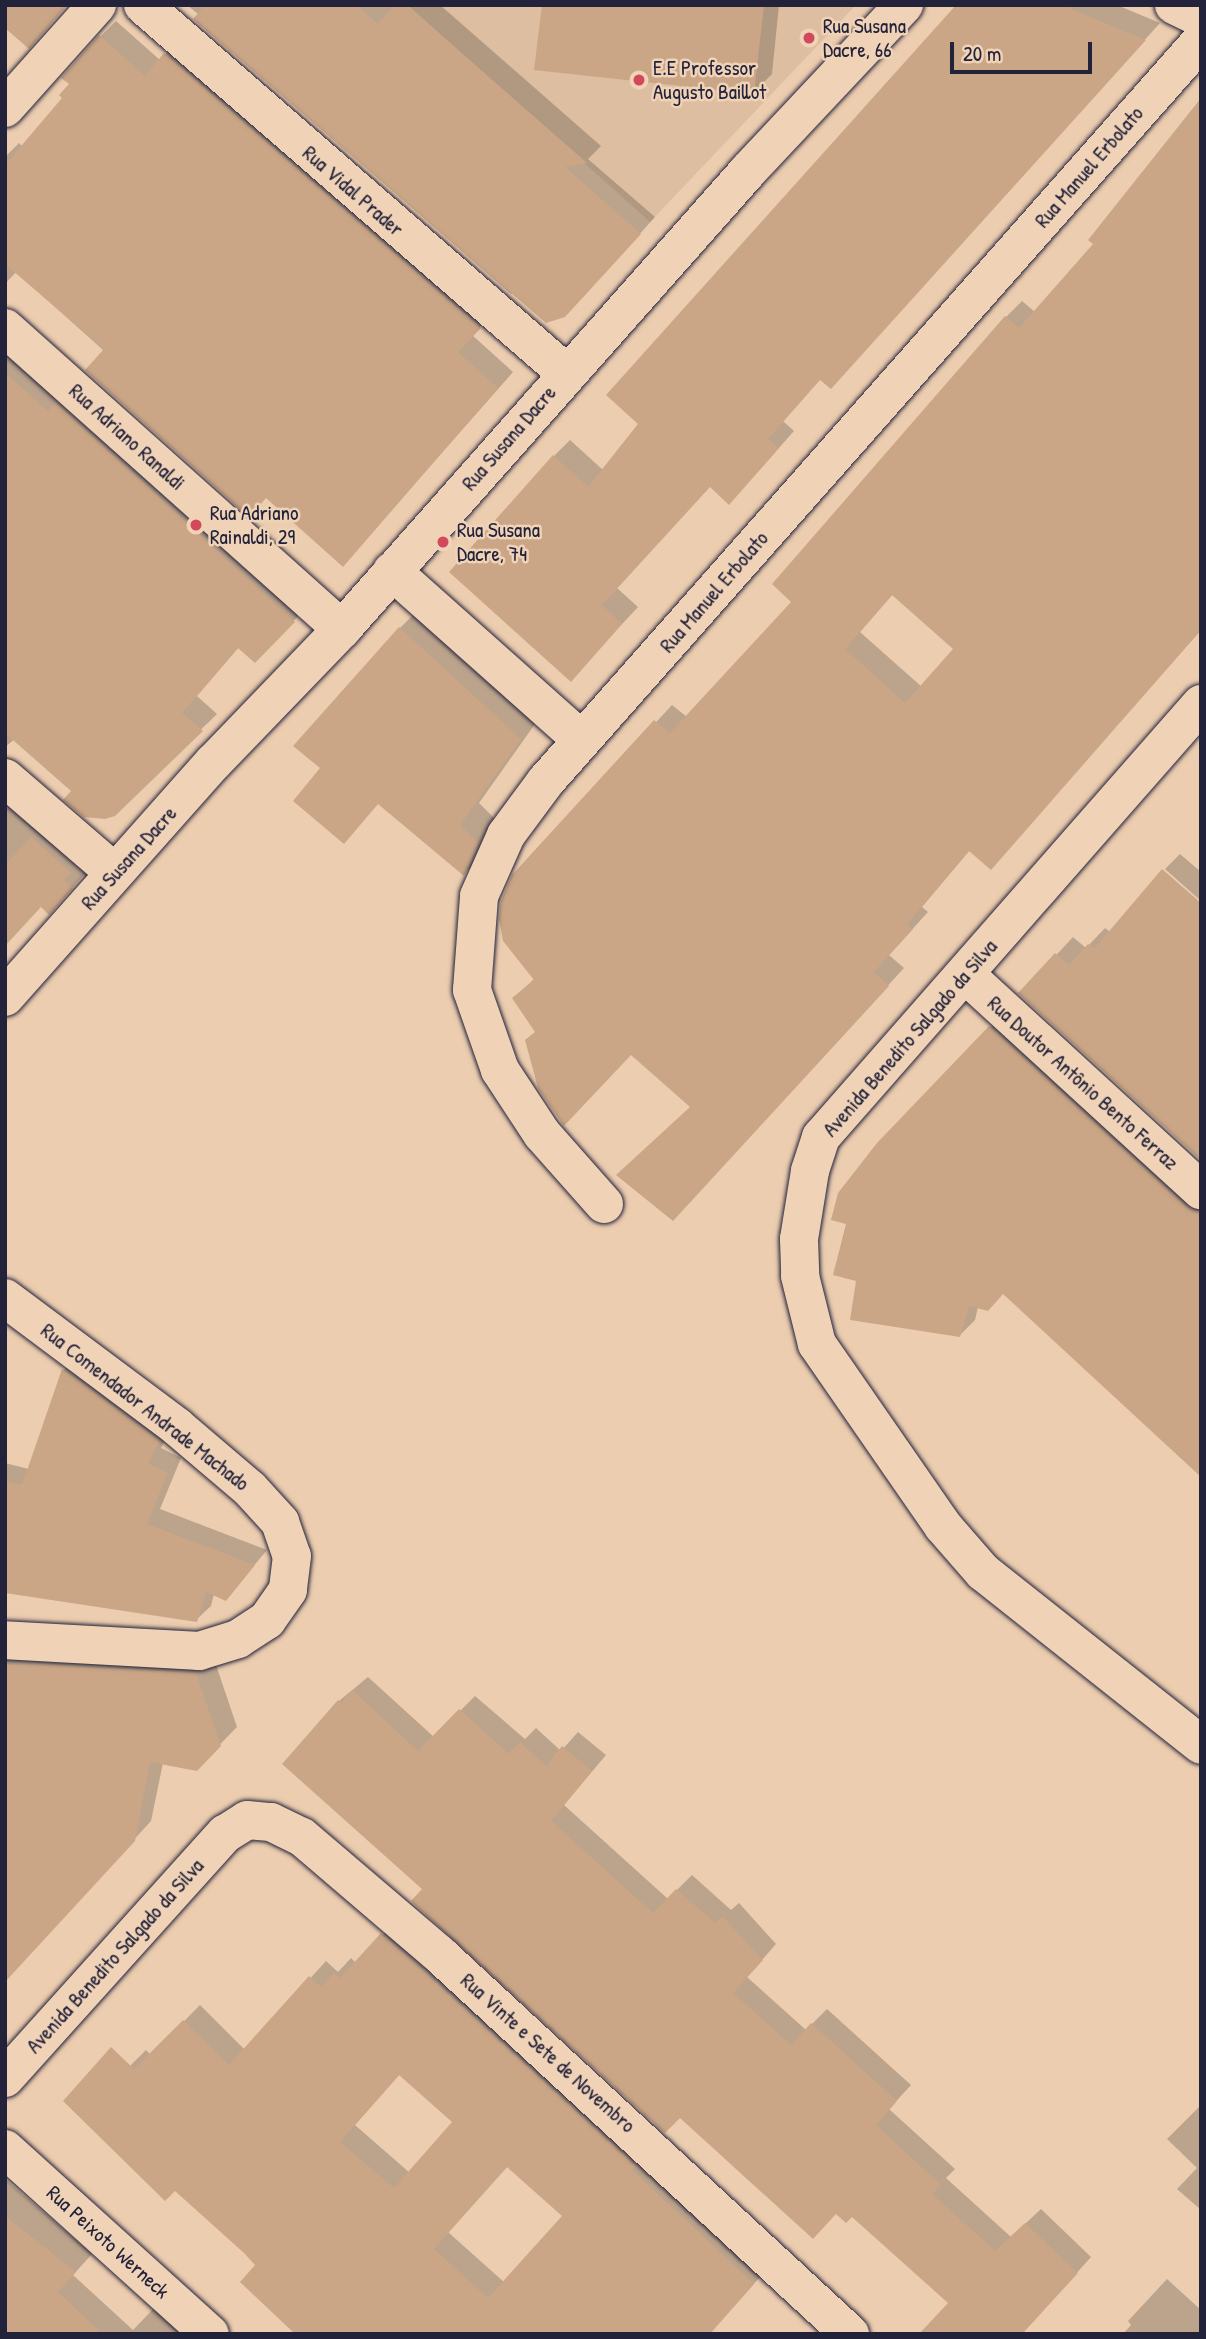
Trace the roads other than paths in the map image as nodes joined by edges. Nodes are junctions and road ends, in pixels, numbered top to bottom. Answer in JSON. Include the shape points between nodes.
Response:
{"nodes":[{"id":1,"x":97,"y":5,"type":"edge"},
{"id":2,"x":143,"y":5,"type":"edge"},
{"id":3,"x":904,"y":5,"type":"edge"},
{"id":4,"x":1174,"y":5,"type":"edge"},
{"id":5,"x":1201,"y":18,"type":"edge"},
{"id":6,"x":1201,"y":41,"type":"edge"},
{"id":7,"x":5,"y":108,"type":"edge"},
{"id":8,"x":5,"y":328,"type":"edge"},
{"id":9,"x":566,"y":373,"type":"junction"},
{"id":10,"x":392,"y":571,"type":"junction"},
{"id":11,"x":342,"y":629,"type":"junction"},
{"id":12,"x":1201,"y":704,"type":"edge"},
{"id":13,"x":582,"y":740,"type":"junction"},
{"id":14,"x":5,"y":778,"type":"edge"},
{"id":15,"x":115,"y":873,"type":"junction"},
{"id":16,"x":966,"y":975,"type":"junction"},
{"id":17,"x":5,"y":997,"type":"edge"},
{"id":18,"x":1201,"y":1190,"type":"edge"},
{"id":19,"x":604,"y":1203,"type":"dead end"},
{"id":20,"x":5,"y":1298,"type":"edge"},
{"id":21,"x":5,"y":1640,"type":"edge"},
{"id":22,"x":1201,"y":1745,"type":"edge"},
{"id":23,"x":225,"y":1834,"type":"joint"},
{"id":24,"x":5,"y":2078,"type":"edge"},
{"id":25,"x":5,"y":2149,"type":"edge"},
{"id":26,"x":210,"y":2334,"type":"edge"},
{"id":27,"x":850,"y":2334,"type":"edge"}],
"edges":[{"from":1,"to":7,"type":"street"},
{"from":2,"to":9,"type":"street","name":"Rua Vidal Prader"},
{"from":3,"to":9,"type":"street","name":"Rua Susana Dacre"},
{"from":4,"to":5,"type":"street"},
{"from":6,"to":13,"type":"street","name":"Rua Manuel Erbolato"},
{"from":8,"to":11,"type":"street","name":"Rua Adriano Ranaldi"},
{"from":9,"to":10,"type":"street","name":"Rua Susana Dacre"},
{"from":10,"to":11,"type":"street","name":"Rua Susana Dacre"},
{"from":10,"to":13,"type":"street"},
{"from":11,"to":15,"type":"street","name":"Rua Susana Dacre"},
{"from":12,"to":16,"type":"street","name":"Avenida Benedito Salgado da Silva"},
{"from":13,"to":19,"type":"street","name":"Rua Manuel Erbolato","via":[[506,835],[479,896],[472,990],[500,1070],[542,1134]]},
{"from":14,"to":15,"type":"street"},
{"from":15,"to":17,"type":"street","name":"Rua Susana Dacre"},
{"from":16,"to":18,"type":"street","name":"Rua Doutor Antônio Bento Ferraz"},
{"from":16,"to":22,"type":"street","name":"Avenida Benedito Salgado da Silva","via":[[821,1137],[810,1171],[799,1239],[800,1276],[817,1344],[943,1526],[983,1572]]},
{"from":20,"to":21,"type":"street","name":"Rua Comendador Andrade Machado","via":[[176,1426],[250,1489],[281,1522],[292,1556],[288,1590],[267,1620],[238,1639],[199,1651]]},
{"from":23,"to":24,"type":"street","name":"Avenida Benedito Salgado da Silva"},
{"from":23,"to":27,"type":"street","name":"Rua Vinte e Sete de Novembro","via":[[247,1820],[271,1822],[302,1837],[439,1954]]},
{"from":25,"to":26,"type":"street","name":"Rua Peixoto Werneck"}]}
